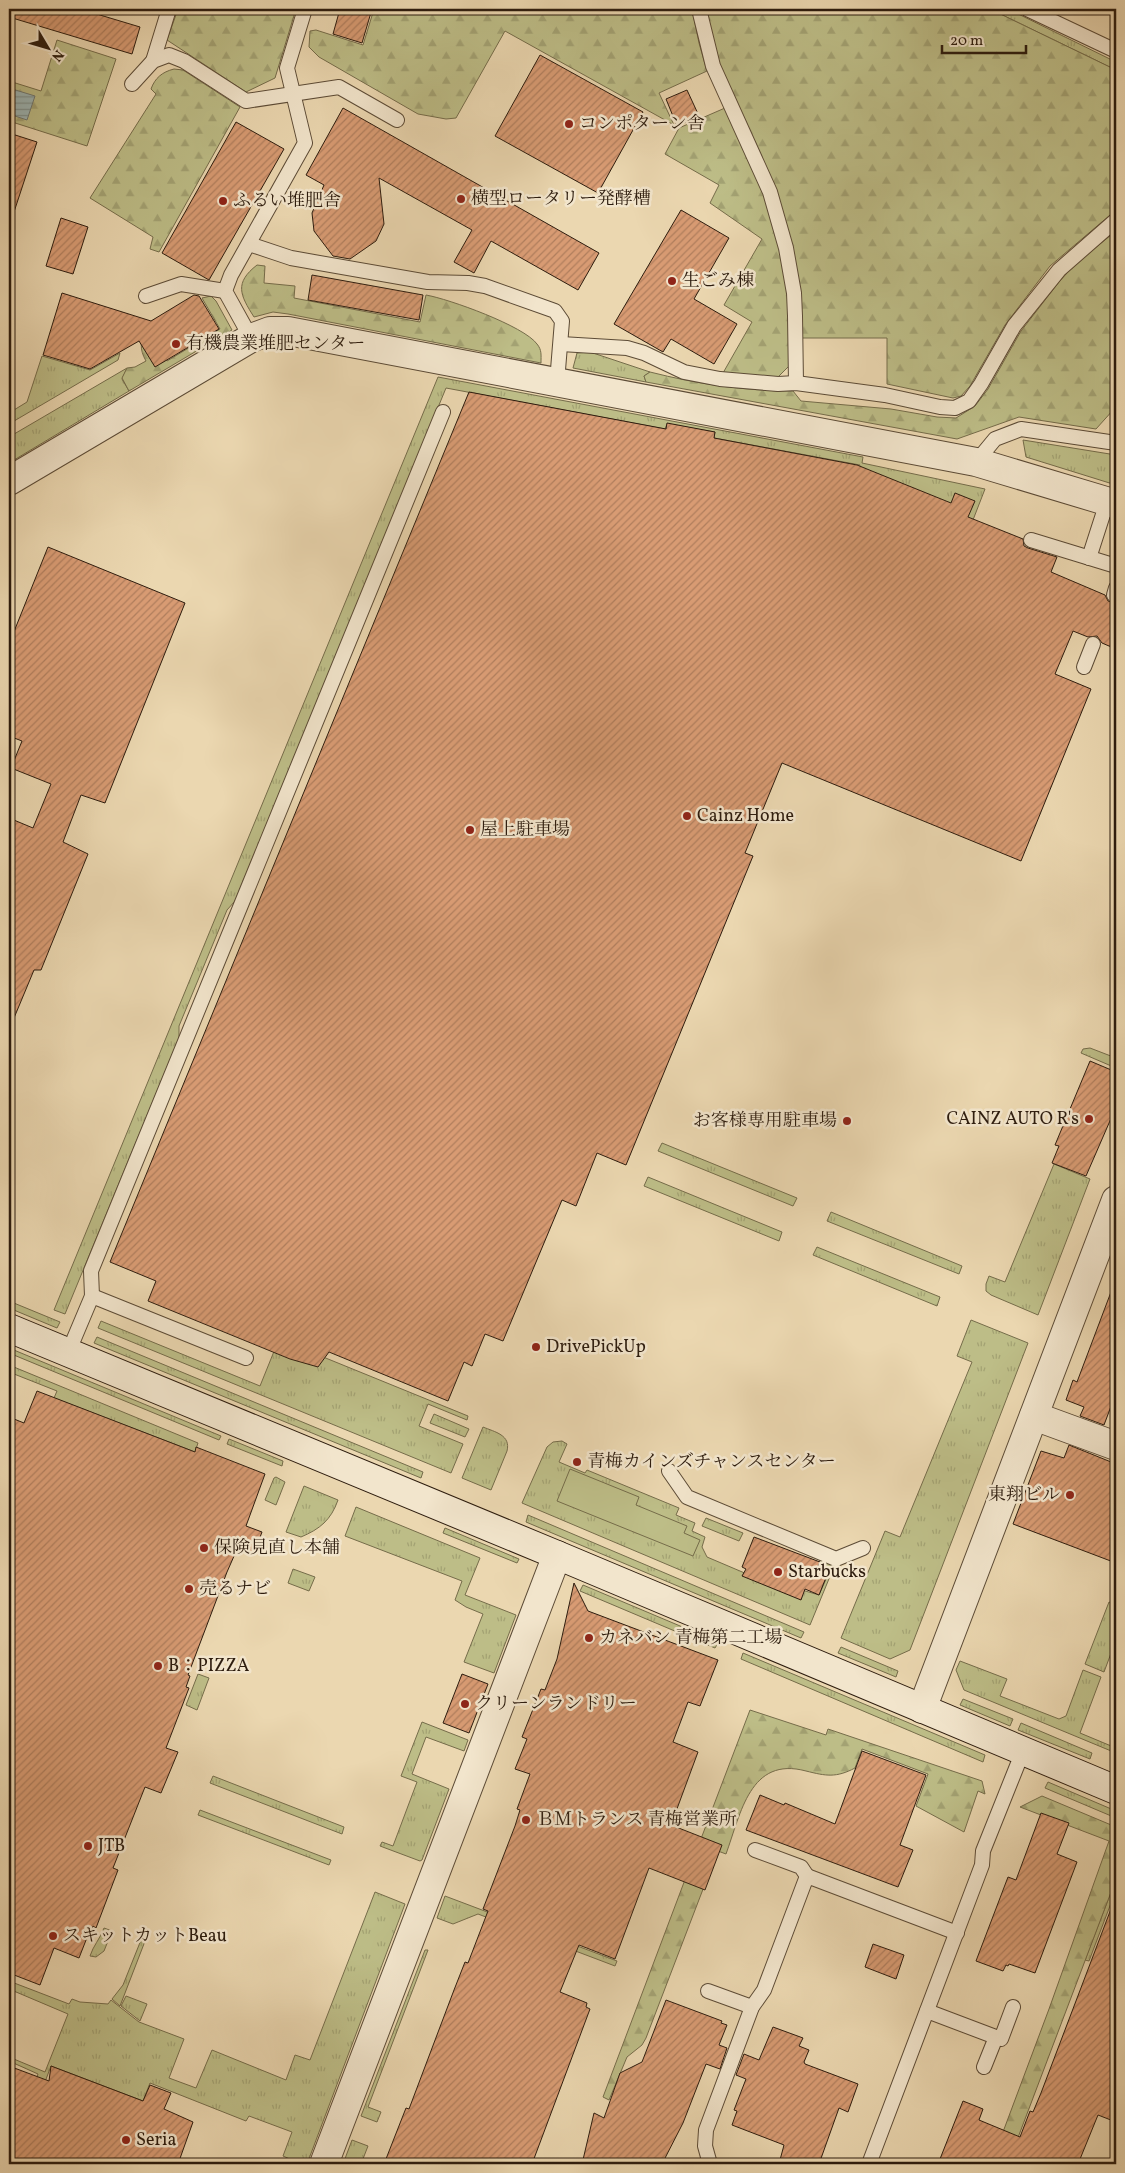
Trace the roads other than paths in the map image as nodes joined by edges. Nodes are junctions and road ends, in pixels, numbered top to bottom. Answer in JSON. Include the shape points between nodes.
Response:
{"nodes":[{"id":1,"x":169,"y":9,"type":"edge"},
{"id":2,"x":305,"y":9,"type":"edge"},
{"id":3,"x":699,"y":9,"type":"edge"},
{"id":4,"x":1028,"y":9,"type":"edge"},
{"id":5,"x":1116,"y":51,"type":"edge"},
{"id":6,"x":154,"y":61,"type":"junction"},
{"id":7,"x":132,"y":84,"type":"dead end"},
{"id":8,"x":293,"y":95,"type":"junction"},
{"id":9,"x":397,"y":120,"type":"dead end"},
{"id":10,"x":1116,"y":220,"type":"edge"},
{"id":11,"x":249,"y":244,"type":"junction"},
{"id":12,"x":225,"y":291,"type":"junction"},
{"id":13,"x":146,"y":296,"type":"dead end"},
{"id":14,"x":251,"y":338,"type":"junction"},
{"id":15,"x":561,"y":344,"type":"junction"},
{"id":16,"x":557,"y":382,"type":"junction"},
{"id":17,"x":796,"y":383,"type":"junction"},
{"id":18,"x":443,"y":412,"type":"dead end"},
{"id":19,"x":1116,"y":443,"type":"edge"},
{"id":20,"x":976,"y":462,"type":"junction"},
{"id":21,"x":9,"y":481,"type":"edge"},
{"id":22,"x":1112,"y":503,"type":"edge"},
{"id":23,"x":1031,"y":540,"type":"dead end"},
{"id":24,"x":1089,"y":558,"type":"junction"},
{"id":25,"x":1116,"y":566,"type":"edge"},
{"id":26,"x":1093,"y":644,"type":"dead end"},
{"id":27,"x":1084,"y":667,"type":"dead end"},
{"id":28,"x":1116,"y":1200,"type":"edge"},
{"id":29,"x":92,"y":1296,"type":"junction"},
{"id":30,"x":9,"y":1328,"type":"edge"},
{"id":31,"x":68,"y":1353,"type":"junction"},
{"id":32,"x":246,"y":1358,"type":"dead end"},
{"id":33,"x":1034,"y":1416,"type":"junction"},
{"id":34,"x":1116,"y":1446,"type":"edge"},
{"id":35,"x":670,"y":1471,"type":"dead end"},
{"id":36,"x":863,"y":1548,"type":"dead end"},
{"id":37,"x":557,"y":1554,"type":"junction"},
{"id":38,"x":922,"y":1709,"type":"junction"},
{"id":39,"x":1023,"y":1751,"type":"junction"},
{"id":40,"x":1116,"y":1790,"type":"edge"},
{"id":41,"x":755,"y":1850,"type":"dead end"},
{"id":42,"x":807,"y":1876,"type":"junction"},
{"id":43,"x":957,"y":1933,"type":"junction"},
{"id":44,"x":708,"y":1991,"type":"dead end"},
{"id":45,"x":752,"y":2007,"type":"junction"},
{"id":46,"x":1013,"y":2007,"type":"dead end"},
{"id":47,"x":927,"y":2011,"type":"junction"},
{"id":48,"x":996,"y":2037,"type":"junction"},
{"id":49,"x":984,"y":2067,"type":"dead end"},
{"id":50,"x":324,"y":2164,"type":"edge"},
{"id":51,"x":710,"y":2164,"type":"edge"},
{"id":52,"x":869,"y":2164,"type":"edge"}],
"edges":[{"from":1,"to":6,"type":"lane"},
{"from":2,"to":8,"type":"lane","via":[[287,68]]},
{"from":3,"to":17,"type":"lane","via":[[713,66],[770,192],[786,248],[794,293]]},
{"from":4,"to":5,"type":"lane"},
{"from":6,"to":7,"type":"lane"},
{"from":6,"to":8,"type":"lane","via":[[169,54],[246,101]]},
{"from":8,"to":9,"type":"lane","via":[[339,87]]},
{"from":8,"to":11,"type":"lane","via":[[306,143]]},
{"from":10,"to":17,"type":"lane","via":[[1073,256],[1044,287],[1014,326],[969,401],[955,408],[940,407],[885,395]]},
{"from":11,"to":12,"type":"lane"},
{"from":11,"to":15,"type":"lane","via":[[291,258],[428,282],[485,286],[555,311],[562,321]]},
{"from":12,"to":13,"type":"lane","via":[[181,284]]},
{"from":12,"to":14,"type":"lane"},
{"from":14,"to":16,"type":"street","via":[[270,331],[288,331]]},
{"from":14,"to":21,"type":"street"},
{"from":15,"to":16,"type":"lane"},
{"from":15,"to":17,"type":"lane","via":[[627,348],[684,372],[720,380]]},
{"from":16,"to":20,"type":"street"},
{"from":18,"to":29,"type":"lane","via":[[91,1271]]},
{"from":19,"to":20,"type":"lane","via":[[1022,429],[995,439]]},
{"from":20,"to":22,"type":"street"},
{"from":22,"to":24,"type":"lane"},
{"from":23,"to":24,"type":"lane"},
{"from":24,"to":25,"type":"lane"},
{"from":26,"to":27,"type":"lane"},
{"from":28,"to":33,"type":"street"},
{"from":29,"to":31,"type":"lane"},
{"from":29,"to":32,"type":"lane"},
{"from":30,"to":31,"type":"street"},
{"from":31,"to":37,"type":"street"},
{"from":33,"to":34,"type":"street"},
{"from":33,"to":38,"type":"street"},
{"from":35,"to":36,"type":"lane","via":[[687,1497],[828,1555],[836,1558]]},
{"from":37,"to":38,"type":"street"},
{"from":37,"to":50,"type":"street"},
{"from":38,"to":39,"type":"street"},
{"from":39,"to":40,"type":"street"},
{"from":39,"to":43,"type":"lane","via":[[983,1851],[982,1865]]},
{"from":41,"to":42,"type":"lane","via":[[801,1868]]},
{"from":42,"to":43,"type":"lane"},
{"from":42,"to":45,"type":"lane","via":[[764,1990]]},
{"from":43,"to":47,"type":"lane"},
{"from":44,"to":45,"type":"lane"},
{"from":45,"to":51,"type":"lane","via":[[706,2130],[705,2146]]},
{"from":46,"to":48,"type":"lane","via":[[1001,2039]]},
{"from":47,"to":48,"type":"lane"},
{"from":47,"to":52,"type":"lane"},
{"from":48,"to":49,"type":"lane"}]}
